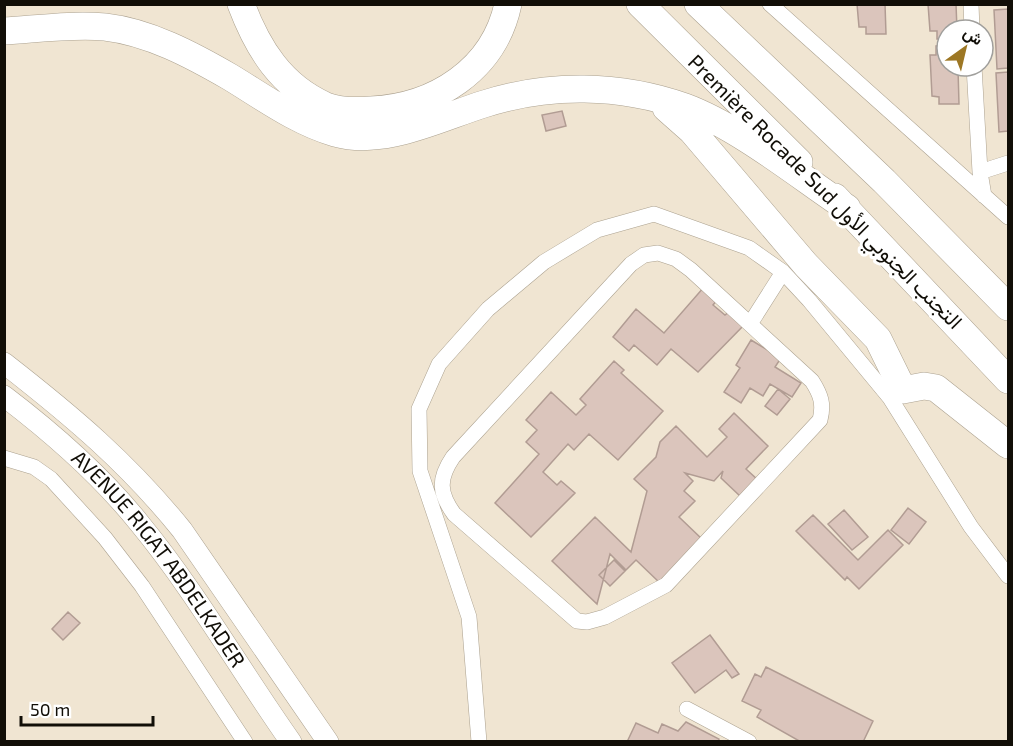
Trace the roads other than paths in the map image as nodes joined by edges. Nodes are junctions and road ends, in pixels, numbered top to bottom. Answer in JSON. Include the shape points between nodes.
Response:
{"nodes":[{"id":1,"x":241,"y":4,"type":"edge"},
{"id":2,"x":508,"y":4,"type":"edge"},
{"id":3,"x":640,"y":4,"type":"edge"},
{"id":4,"x":698,"y":4,"type":"edge"},
{"id":5,"x":717,"y":4,"type":"edge"},
{"id":6,"x":770,"y":4,"type":"edge"},
{"id":7,"x":4,"y":31,"type":"edge"},
{"id":8,"x":975,"y":78,"type":"edge"},
{"id":9,"x":654,"y":98,"type":"junction"},
{"id":10,"x":1008,"y":163,"type":"edge"},
{"id":11,"x":980,"y":172,"type":"junction"},
{"id":12,"x":884,"y":181,"type":"junction"},
{"id":13,"x":984,"y":196,"type":"junction"},
{"id":14,"x":847,"y":208,"type":"junction"},
{"id":15,"x":1008,"y":218,"type":"edge"},
{"id":16,"x":783,"y":272,"type":"junction"},
{"id":17,"x":1008,"y":307,"type":"edge"},
{"id":18,"x":750,"y":324,"type":"junction"},
{"id":19,"x":4,"y":363,"type":"edge"},
{"id":20,"x":1008,"y":380,"type":"edge"},
{"id":21,"x":896,"y":394,"type":"junction"},
{"id":22,"x":4,"y":396,"type":"edge"},
{"id":23,"x":1008,"y":445,"type":"edge"},
{"id":24,"x":4,"y":458,"type":"edge"},
{"id":25,"x":1008,"y":576,"type":"edge"},
{"id":26,"x":687,"y":709,"type":"dead end"},
{"id":27,"x":244,"y":741,"type":"edge"},
{"id":28,"x":291,"y":741,"type":"edge"},
{"id":29,"x":328,"y":741,"type":"edge"},
{"id":30,"x":479,"y":741,"type":"edge"},
{"id":31,"x":749,"y":741,"type":"edge"}],
"edges":[{"from":1,"to":2,"type":"highway","via":[[265,57],[277,72],[328,107],[357,111],[412,105],[454,83],[493,46]]},
{"from":3,"to":14,"type":"highway","name":"Première Rocade Sud التجنب الجنوبي الأول"},
{"from":4,"to":12,"type":"highway","name":"Première Rocade Sud التجنب الجنوبي الأول"},
{"from":5,"to":12,"type":"highway"},
{"from":6,"to":13,"type":"street"},
{"from":7,"to":9,"type":"highway","via":[[104,27],[150,38],[190,55],[298,117],[336,133],[408,131],[484,104],[533,92],[591,88]]},
{"from":8,"to":11,"type":"street"},
{"from":9,"to":14,"type":"highway","via":[[687,108],[729,130]]},
{"from":9,"to":21,"type":"highway","via":[[692,131],[806,266],[878,339]]},
{"from":10,"to":11,"type":"street"},
{"from":11,"to":13,"type":"street"},
{"from":12,"to":17,"type":"highway","name":"Première Rocade Sud التجنب الجنوبي الأول"},
{"from":13,"to":15,"type":"street"},
{"from":14,"to":20,"type":"highway","name":"Première Rocade Sud التجنب الجنوبي الأول"},
{"from":16,"to":18,"type":"street"},
{"from":16,"to":21,"type":"street"},
{"from":16,"to":30,"type":"street","via":[[749,248],[654,214],[597,230],[544,262],[488,309],[439,364],[419,409],[420,471],[469,617]]},
{"from":18,"to":18,"type":"street","via":[[676,259],[658,253],[644,255],[631,264],[453,457],[443,471],[443,500],[454,514],[577,621],[605,617],[666,585],[820,420],[821,394],[812,381]]},
{"from":19,"to":29,"type":"street","via":[[98,438],[156,498]]},
{"from":21,"to":23,"type":"highway","via":[[924,386],[936,388]]},
{"from":21,"to":25,"type":"street","via":[[971,527]]},
{"from":22,"to":28,"type":"street","name":"AVENUE RIGAT ABDELKADER","via":[[82,461],[139,522]]},
{"from":24,"to":27,"type":"street","via":[[34,467],[51,479],[105,538],[142,586]]},
{"from":26,"to":31,"type":"street"}]}
